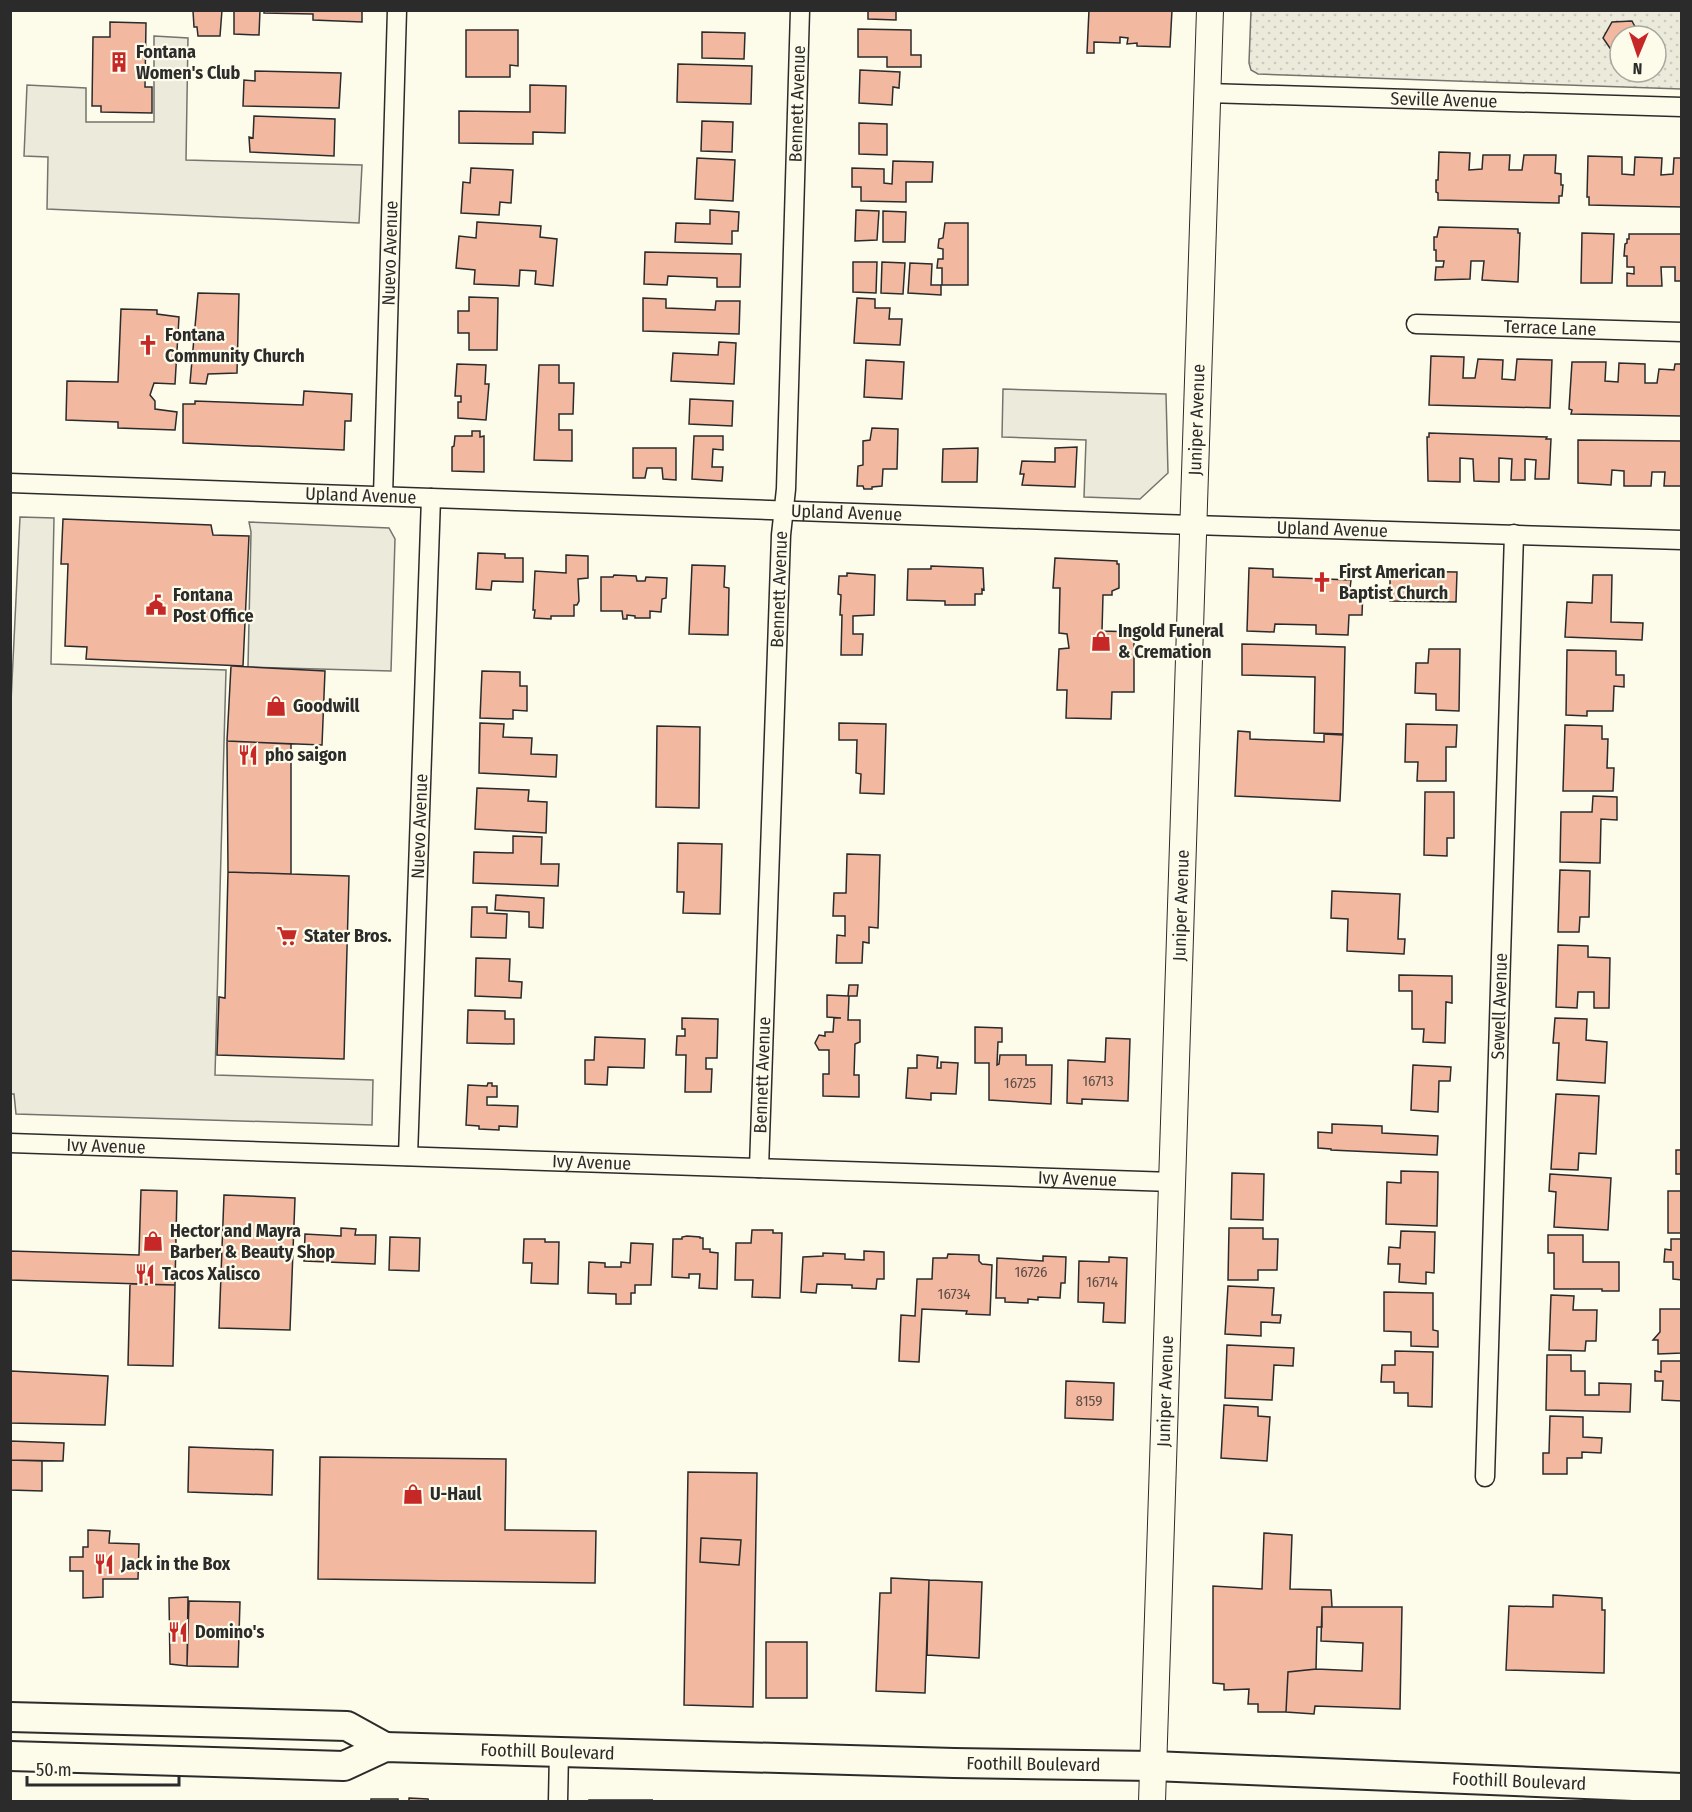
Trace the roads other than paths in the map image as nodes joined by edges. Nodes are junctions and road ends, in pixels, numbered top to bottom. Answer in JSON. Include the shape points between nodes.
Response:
{"nodes":[{"id":1,"x":397,"y":10,"type":"edge"},
{"id":2,"x":800,"y":10,"type":"edge"},
{"id":3,"x":1210,"y":10,"type":"edge"},
{"id":4,"x":1207,"y":93,"type":"junction"},
{"id":5,"x":1682,"y":108,"type":"edge"},
{"id":6,"x":1416,"y":324,"type":"dead end"},
{"id":7,"x":1682,"y":332,"type":"edge"},
{"id":8,"x":10,"y":483,"type":"edge"},
{"id":9,"x":383,"y":496,"type":"junction"},
{"id":10,"x":431,"y":498,"type":"junction"},
{"id":11,"x":784,"y":510,"type":"junction"},
{"id":12,"x":1193,"y":525,"type":"junction"},
{"id":13,"x":1514,"y":534,"type":"junction"},
{"id":14,"x":1682,"y":540,"type":"edge"},
{"id":15,"x":10,"y":1143,"type":"edge"},
{"id":16,"x":408,"y":1156,"type":"junction"},
{"id":17,"x":759,"y":1168,"type":"junction"},
{"id":18,"x":1172,"y":1182,"type":"junction"},
{"id":19,"x":1485,"y":1477,"type":"dead end"},
{"id":20,"x":10,"y":1717,"type":"edge"},
{"id":21,"x":385,"y":1747,"type":"junction"},
{"id":22,"x":559,"y":1751,"type":"junction"},
{"id":23,"x":10,"y":1756,"type":"edge"},
{"id":24,"x":1153,"y":1766,"type":"junction"},
{"id":25,"x":1681,"y":1788,"type":"edge"},
{"id":26,"x":558,"y":1802,"type":"edge"},
{"id":27,"x":1152,"y":1802,"type":"edge"}],
"edges":[{"from":1,"to":9,"type":"street","name":"Nuevo Avenue"},
{"from":2,"to":11,"type":"street","name":"Bennett Avenue"},
{"from":3,"to":4,"type":"street","name":"Juniper Avenue"},
{"from":4,"to":5,"type":"street","name":"Seville Avenue"},
{"from":4,"to":12,"type":"street","name":"Juniper Avenue"},
{"from":6,"to":7,"type":"street","name":"Terrace Lane"},
{"from":8,"to":9,"type":"street","name":"Upland Avenue"},
{"from":9,"to":10,"type":"street","name":"Upland Avenue"},
{"from":10,"to":11,"type":"street","name":"Upland Avenue"},
{"from":10,"to":16,"type":"street","name":"Nuevo Avenue"},
{"from":11,"to":12,"type":"street","name":"Upland Avenue"},
{"from":11,"to":17,"type":"street","name":"Bennett Avenue"},
{"from":12,"to":13,"type":"street","name":"Upland Avenue"},
{"from":12,"to":18,"type":"street","name":"Juniper Avenue"},
{"from":13,"to":14,"type":"street","name":"Upland Avenue"},
{"from":13,"to":19,"type":"street","name":"Sewell Avenue"},
{"from":15,"to":16,"type":"street","name":"Ivy Avenue"},
{"from":16,"to":17,"type":"street","name":"Ivy Avenue"},
{"from":17,"to":18,"type":"street","name":"Ivy Avenue"},
{"from":18,"to":24,"type":"street","name":"Juniper Avenue"},
{"from":20,"to":21,"type":"main road","name":"Foothill Boulevard","via":[[347,1726]]},
{"from":21,"to":22,"type":"main road","name":"Foothill Boulevard"},
{"from":21,"to":23,"type":"main road","name":"Foothill Boulevard","via":[[344,1766]]},
{"from":22,"to":24,"type":"main road","name":"Foothill Boulevard"},
{"from":22,"to":26,"type":"street"},
{"from":24,"to":25,"type":"main road","name":"Foothill Boulevard"},
{"from":24,"to":27,"type":"street","name":"Juniper Avenue"}]}
